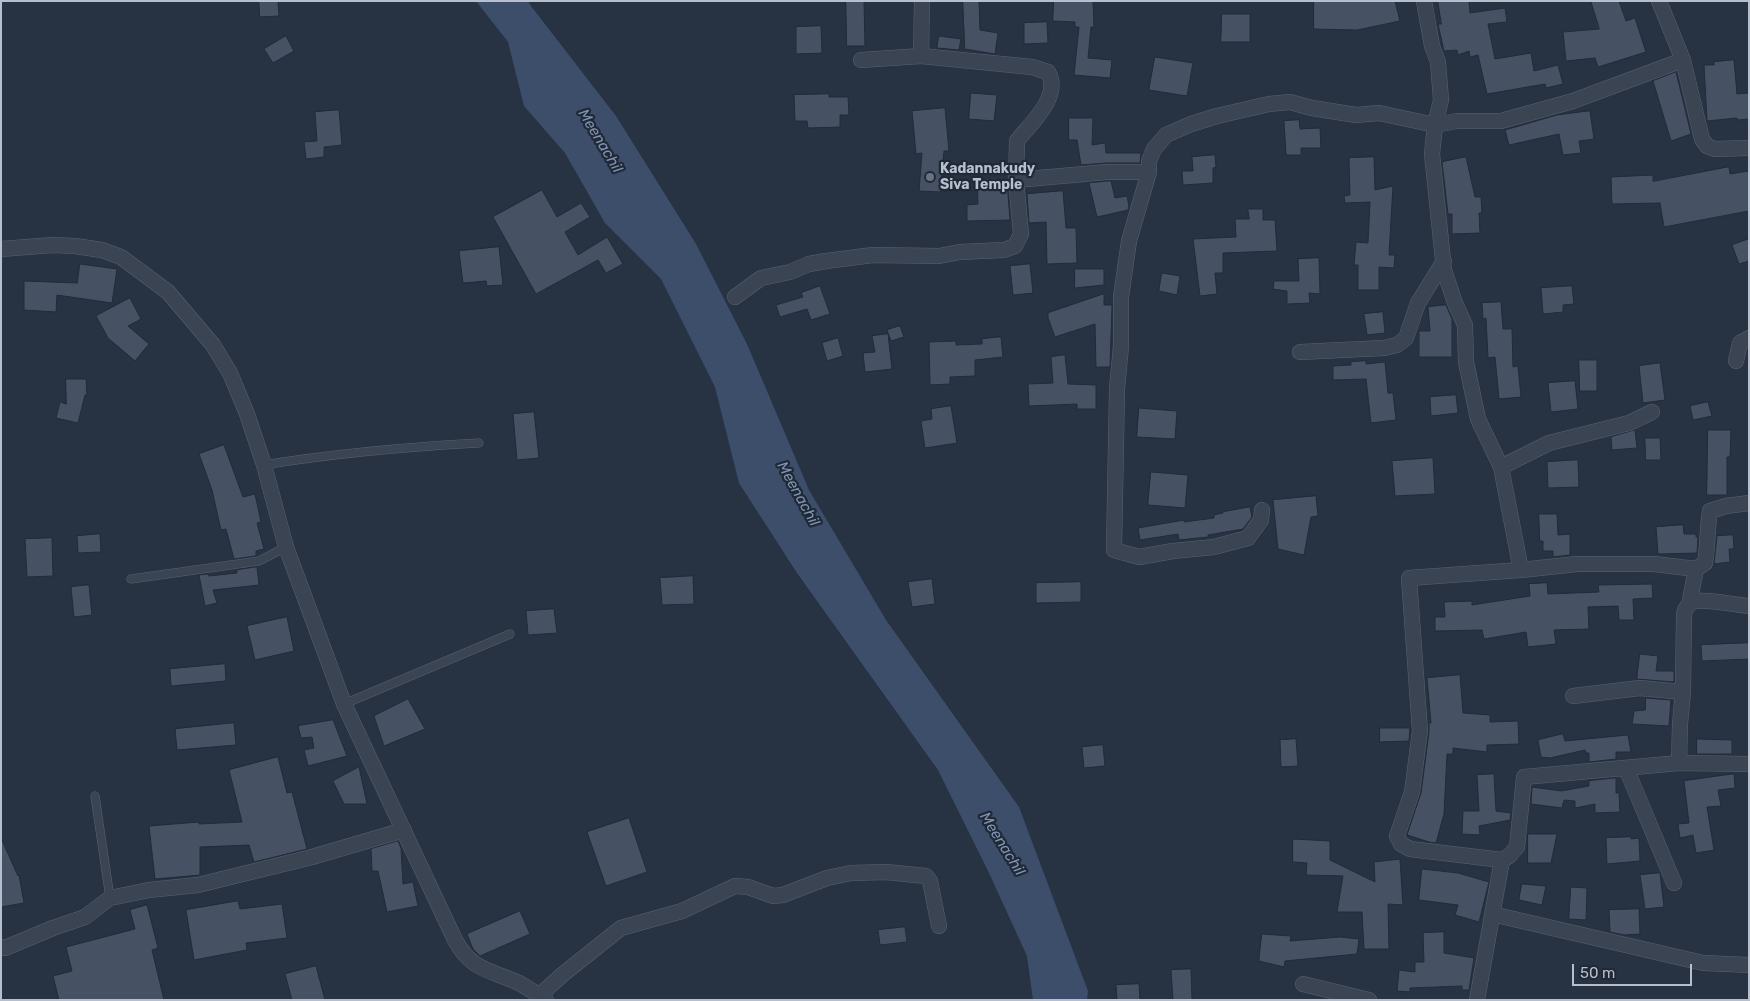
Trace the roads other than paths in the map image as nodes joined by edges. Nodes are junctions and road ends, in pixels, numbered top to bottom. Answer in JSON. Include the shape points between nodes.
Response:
{"nodes":[{"id":1,"x":922,"y":1,"type":"edge"},
{"id":2,"x":1424,"y":1,"type":"edge"},
{"id":3,"x":1659,"y":1,"type":"edge"},
{"id":4,"x":921,"y":56,"type":"junction"},
{"id":5,"x":861,"y":60,"type":"dead end"},
{"id":6,"x":1683,"y":60,"type":"junction"},
{"id":7,"x":1434,"y":125,"type":"junction"},
{"id":8,"x":1749,"y":148,"type":"edge"},
{"id":9,"x":1149,"y":172,"type":"junction"},
{"id":10,"x":1016,"y":180,"type":"junction"},
{"id":11,"x":1,"y":249,"type":"edge"},
{"id":12,"x":1444,"y":261,"type":"junction"},
{"id":13,"x":735,"y":297,"type":"dead end"},
{"id":14,"x":1749,"y":338,"type":"edge"},
{"id":15,"x":1300,"y":352,"type":"dead end"},
{"id":16,"x":1736,"y":361,"type":"dead end"},
{"id":17,"x":1652,"y":412,"type":"dead end"},
{"id":18,"x":479,"y":443,"type":"dead end"},
{"id":19,"x":264,"y":465,"type":"junction"},
{"id":20,"x":1500,"y":468,"type":"junction"},
{"id":21,"x":1749,"y":503,"type":"edge"},
{"id":22,"x":1262,"y":510,"type":"dead end"},
{"id":23,"x":286,"y":547,"type":"junction"},
{"id":24,"x":1696,"y":569,"type":"junction"},
{"id":25,"x":1521,"y":570,"type":"junction"},
{"id":26,"x":131,"y":578,"type":"dead end"},
{"id":27,"x":1688,"y":605,"type":"junction"},
{"id":28,"x":1749,"y":606,"type":"edge"},
{"id":29,"x":510,"y":634,"type":"dead end"},
{"id":30,"x":1683,"y":692,"type":"junction"},
{"id":31,"x":1573,"y":696,"type":"dead end"},
{"id":32,"x":344,"y":704,"type":"junction"},
{"id":33,"x":1679,"y":763,"type":"junction"},
{"id":34,"x":1749,"y":764,"type":"edge"},
{"id":35,"x":1626,"y":768,"type":"junction"},
{"id":36,"x":95,"y":796,"type":"dead end"},
{"id":37,"x":404,"y":830,"type":"junction"},
{"id":38,"x":1502,"y":860,"type":"junction"},
{"id":39,"x":1674,"y":883,"type":"dead end"},
{"id":40,"x":110,"y":898,"type":"junction"},
{"id":41,"x":1492,"y":914,"type":"junction"},
{"id":42,"x":939,"y":926,"type":"dead end"},
{"id":43,"x":1,"y":947,"type":"edge"},
{"id":44,"x":1749,"y":965,"type":"edge"},
{"id":45,"x":1303,"y":984,"type":"dead end"},
{"id":46,"x":542,"y":998,"type":"edge"},
{"id":47,"x":1369,"y":1000,"type":"edge"},
{"id":48,"x":1477,"y":1000,"type":"edge"}],
"edges":[{"from":1,"to":4,"type":"street"},
{"from":2,"to":7,"type":"street","via":[[1438,62],[1441,100]]},
{"from":3,"to":6,"type":"street"},
{"from":4,"to":5,"type":"street"},
{"from":4,"to":10,"type":"street","via":[[1032,67],[1048,72],[1052,80],[1050,93],[1032,125],[1017,141]]},
{"from":6,"to":7,"type":"street","via":[[1573,101],[1501,121],[1457,121]]},
{"from":6,"to":8,"type":"street","via":[[1706,146],[1715,149]]},
{"from":7,"to":9,"type":"street","via":[[1379,113],[1356,114],[1290,102],[1269,104],[1217,116],[1166,135],[1154,149]]},
{"from":7,"to":12,"type":"street","via":[[1432,154]]},
{"from":9,"to":10,"type":"street","via":[[1107,172]]},
{"from":9,"to":22,"type":"street","via":[[1129,241],[1121,297],[1114,550],[1139,557],[1214,548],[1248,538],[1261,520]]},
{"from":10,"to":13,"type":"street","via":[[1022,234],[1015,246],[1004,250],[939,256],[873,255],[809,264],[761,278]]},
{"from":11,"to":19,"type":"street","via":[[53,245],[102,250],[121,257],[168,292],[213,345],[230,373]]},
{"from":12,"to":15,"type":"street","via":[[1418,303],[1406,338],[1397,345]]},
{"from":12,"to":20,"type":"street","via":[[1444,270],[1465,325],[1466,362],[1478,419]]},
{"from":14,"to":16,"type":"street","via":[[1740,343]]},
{"from":17,"to":20,"type":"street","via":[[1630,423],[1549,443]]},
{"from":18,"to":19,"type":"lane","via":[[345,453]]},
{"from":19,"to":23,"type":"street"},
{"from":20,"to":25,"type":"street"},
{"from":21,"to":24,"type":"street","via":[[1710,511],[1705,563]]},
{"from":23,"to":26,"type":"lane","via":[[259,561]]},
{"from":23,"to":32,"type":"street"},
{"from":24,"to":25,"type":"street","via":[[1644,564],[1577,564]]},
{"from":24,"to":27,"type":"street"},
{"from":25,"to":38,"type":"street","via":[[1409,578],[1420,731],[1412,792],[1397,836],[1410,849]]},
{"from":27,"to":28,"type":"street","via":[[1703,601]]},
{"from":27,"to":30,"type":"street","via":[[1684,614]]},
{"from":29,"to":32,"type":"lane"},
{"from":30,"to":31,"type":"street","via":[[1640,688]]},
{"from":30,"to":33,"type":"street"},
{"from":32,"to":37,"type":"street"},
{"from":33,"to":34,"type":"street"},
{"from":33,"to":35,"type":"street"},
{"from":35,"to":38,"type":"street","via":[[1524,777],[1518,847]]},
{"from":35,"to":39,"type":"street"},
{"from":36,"to":40,"type":"lane"},
{"from":37,"to":40,"type":"street","via":[[198,885]]},
{"from":37,"to":46,"type":"street","via":[[462,953],[473,964],[519,983]]},
{"from":38,"to":41,"type":"street"},
{"from":40,"to":43,"type":"street","via":[[86,917]]},
{"from":41,"to":44,"type":"street","via":[[1703,963]]},
{"from":41,"to":48,"type":"street"},
{"from":42,"to":46,"type":"street","via":[[930,881],[926,876],[886,872],[851,874],[827,878],[773,896],[735,886],[682,911],[621,928],[562,975]]},
{"from":45,"to":47,"type":"street"}]}
